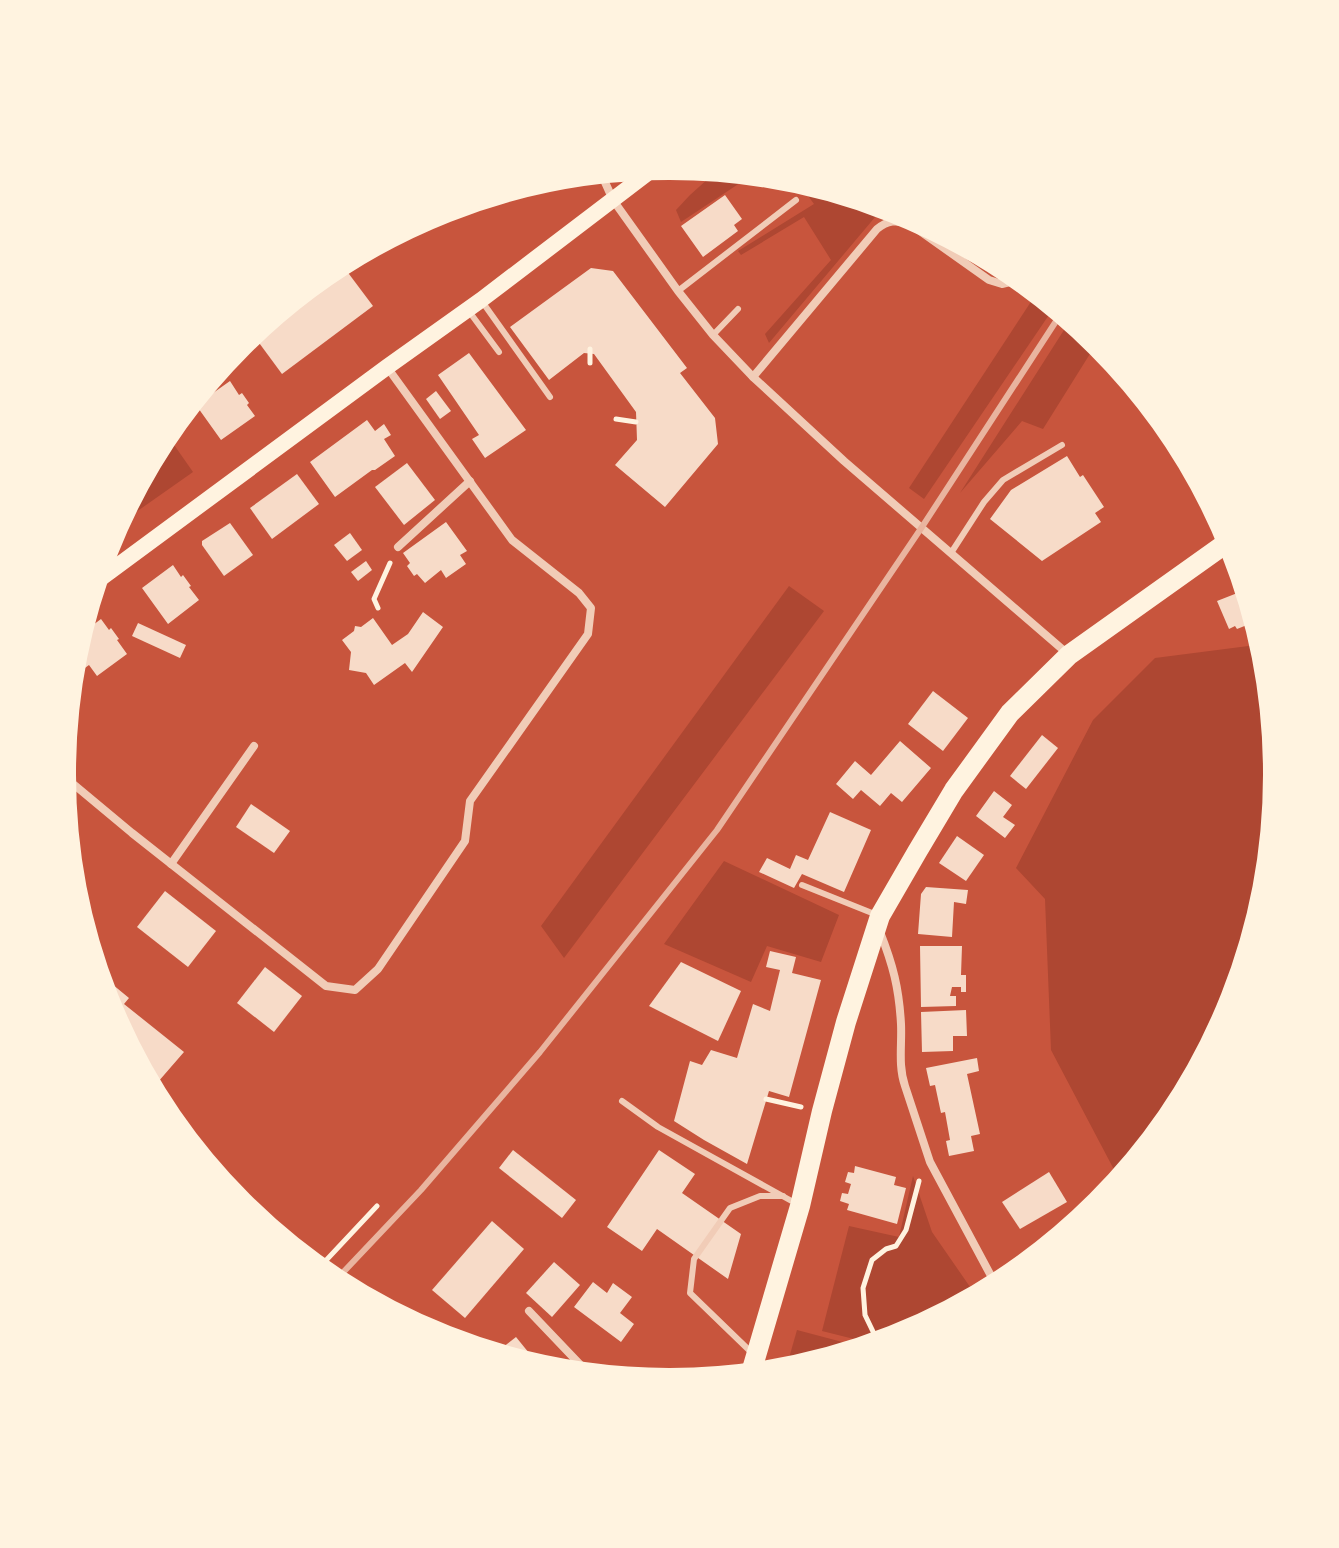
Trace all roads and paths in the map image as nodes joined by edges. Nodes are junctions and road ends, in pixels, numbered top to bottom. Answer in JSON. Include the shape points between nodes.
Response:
{"nodes":[{"id":1,"x":639,"y":180,"type":"edge"},
{"id":2,"x":605,"y":183,"type":"edge"},
{"id":3,"x":613,"y":200,"type":"junction"},
{"id":4,"x":796,"y":200,"type":"dead end"},
{"id":5,"x":891,"y":222,"type":"edge"},
{"id":6,"x":932,"y":239,"type":"edge"},
{"id":7,"x":1006,"y":283,"type":"edge"},
{"id":8,"x":678,"y":291,"type":"junction"},
{"id":9,"x":475,"y":305,"type":"junction"},
{"id":10,"x":738,"y":309,"type":"dead end"},
{"id":11,"x":713,"y":335,"type":"junction"},
{"id":12,"x":590,"y":349,"type":"dead end"},
{"id":13,"x":499,"y":352,"type":"dead end"},
{"id":14,"x":590,"y":363,"type":"dead end"},
{"id":15,"x":387,"y":367,"type":"junction"},
{"id":16,"x":753,"y":377,"type":"junction"},
{"id":17,"x":550,"y":397,"type":"dead end"},
{"id":18,"x":616,"y":419,"type":"dead end"},
{"id":19,"x":636,"y":422,"type":"dead end"},
{"id":20,"x":1062,"y":445,"type":"dead end"},
{"id":21,"x":470,"y":481,"type":"junction"},
{"id":22,"x":398,"y":547,"type":"joint"},
{"id":23,"x":1221,"y":548,"type":"edge"},
{"id":24,"x":951,"y":553,"type":"junction"},
{"id":25,"x":110,"y":571,"type":"edge"},
{"id":26,"x":378,"y":608,"type":"dead end"},
{"id":27,"x":1069,"y":655,"type":"junction"},
{"id":28,"x":254,"y":746,"type":"dead end"},
{"id":29,"x":74,"y":785,"type":"edge"},
{"id":30,"x":171,"y":864,"type":"junction"},
{"id":31,"x":802,"y":885,"type":"dead end"},
{"id":32,"x":879,"y":921,"type":"junction"},
{"id":33,"x":766,"y":1099,"type":"dead end"},
{"id":34,"x":622,"y":1101,"type":"dead end"},
{"id":35,"x":777,"y":1102,"type":"dead end"},
{"id":36,"x":930,"y":1162,"type":"junction"},
{"id":37,"x":792,"y":1201,"type":"junction"},
{"id":38,"x":377,"y":1206,"type":"dead end"},
{"id":39,"x":326,"y":1260,"type":"edge"},
{"id":40,"x":990,"y":1275,"type":"edge"},
{"id":41,"x":529,"y":1311,"type":"dead end"},
{"id":42,"x":874,"y":1333,"type":"edge"},
{"id":43,"x":577,"y":1362,"type":"edge"},
{"id":44,"x":751,"y":1363,"type":"edge"},
{"id":45,"x":755,"y":1363,"type":"edge"}],
"edges":[{"from":1,"to":3,"type":"main road"},
{"from":2,"to":3,"type":"street"},
{"from":3,"to":8,"type":"street"},
{"from":3,"to":9,"type":"main road"},
{"from":4,"to":8,"type":"lane"},
{"from":5,"to":16,"type":"street","via":[[877,229]]},
{"from":6,"to":7,"type":"street","via":[[989,280]]},
{"from":8,"to":11,"type":"street"},
{"from":9,"to":13,"type":"lane"},
{"from":9,"to":15,"type":"main road"},
{"from":9,"to":17,"type":"lane"},
{"from":10,"to":11,"type":"lane"},
{"from":11,"to":16,"type":"street"},
{"from":12,"to":14,"type":"path"},
{"from":15,"to":21,"type":"street"},
{"from":15,"to":25,"type":"main road"},
{"from":16,"to":24,"type":"street"},
{"from":18,"to":19,"type":"path"},
{"from":20,"to":24,"type":"lane","via":[[1003,480]]},
{"from":21,"to":22,"type":"street"},
{"from":21,"to":30,"type":"street","via":[[512,540],[591,608],[588,634],[470,801],[465,841],[378,969],[355,990],[326,986]]},
{"from":22,"to":26,"type":"path","via":[[374,599]]},
{"from":23,"to":27,"type":"main road"},
{"from":24,"to":27,"type":"street"},
{"from":27,"to":32,"type":"main road","via":[[1010,713],[963,777]]},
{"from":28,"to":30,"type":"street"},
{"from":29,"to":30,"type":"street"},
{"from":31,"to":32,"type":"lane"},
{"from":32,"to":36,"type":"street","via":[[896,976],[901,1075]]},
{"from":32,"to":37,"type":"main road"},
{"from":33,"to":35,"type":"path"},
{"from":34,"to":37,"type":"lane","via":[[658,1127]]},
{"from":36,"to":40,"type":"street"},
{"from":36,"to":42,"type":"path","via":[[906,1230],[896,1246],[872,1260],[863,1288],[865,1315]]},
{"from":37,"to":44,"type":"lane","via":[[760,1196],[730,1208],[694,1259],[690,1293]]},
{"from":37,"to":45,"type":"main road"},
{"from":38,"to":39,"type":"path"},
{"from":41,"to":43,"type":"street"}]}
